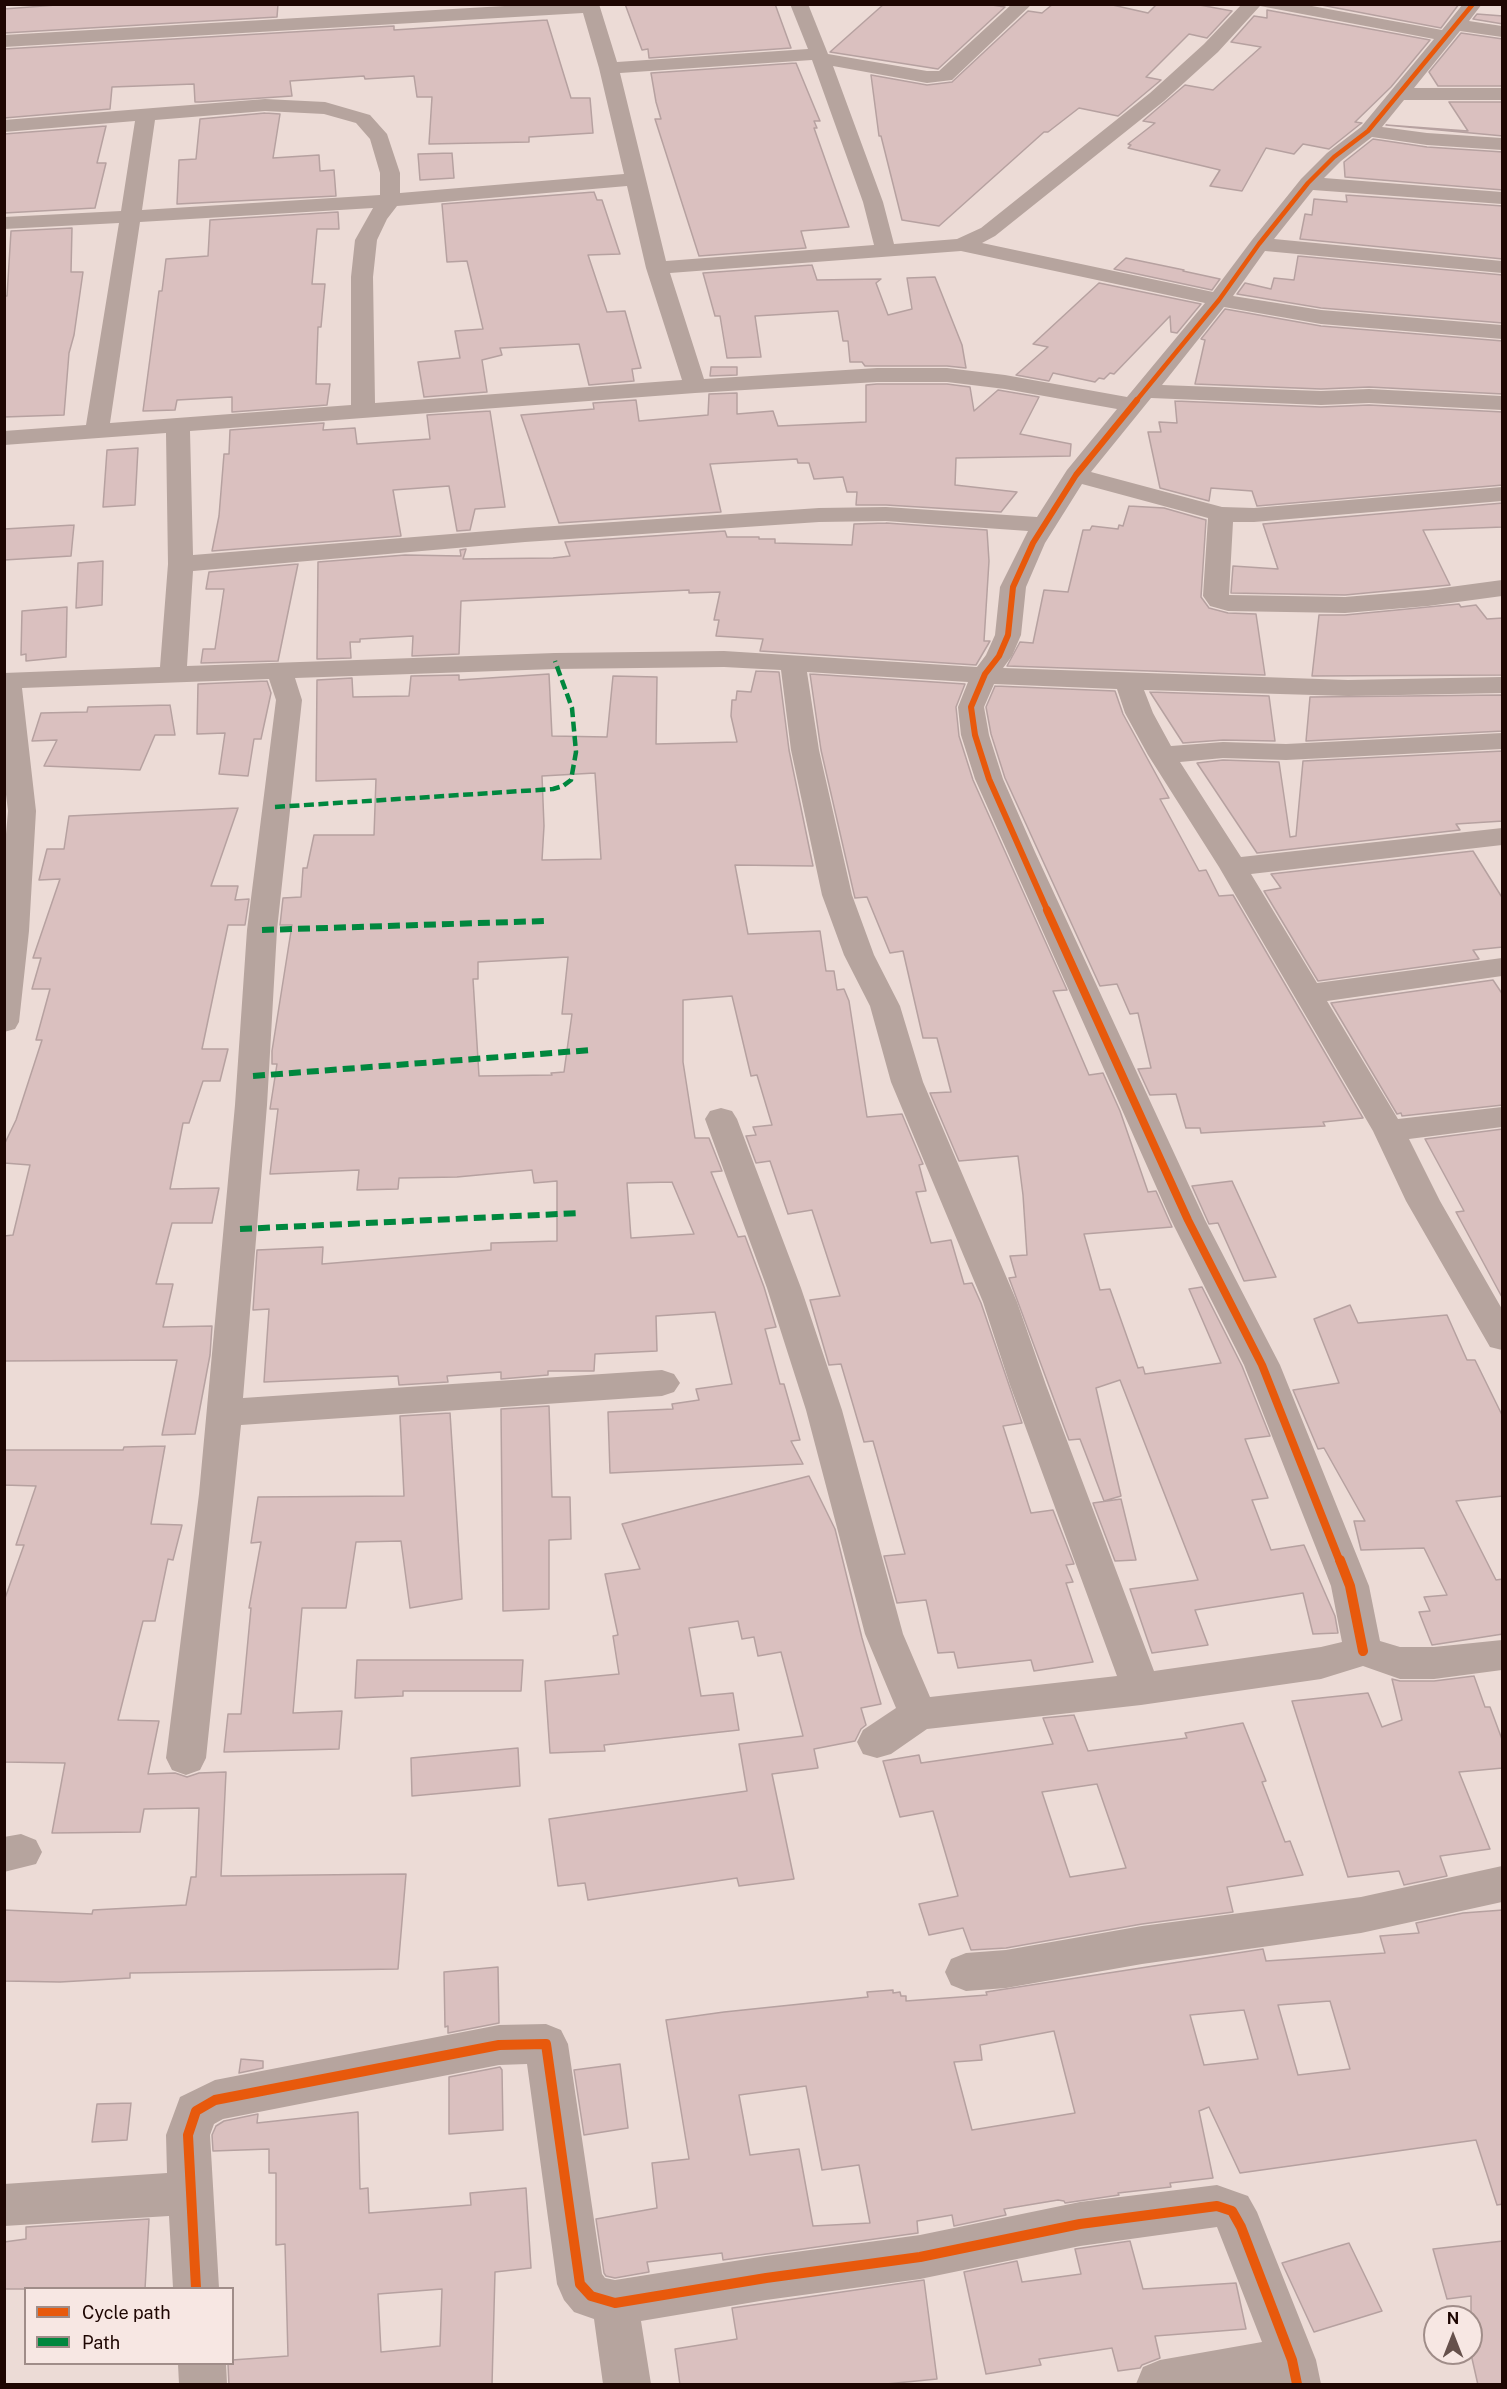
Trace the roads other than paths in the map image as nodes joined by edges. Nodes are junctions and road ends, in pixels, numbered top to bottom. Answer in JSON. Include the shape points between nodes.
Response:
{"nodes":[{"id":1,"x":799,"y":4,"type":"edge"},
{"id":2,"x":1023,"y":4,"type":"edge"},
{"id":3,"x":1253,"y":4,"type":"edge"},
{"id":4,"x":1268,"y":4,"type":"edge"},
{"id":5,"x":1473,"y":4,"type":"edge"},
{"id":6,"x":590,"y":6,"type":"edge"},
{"id":7,"x":344,"y":12,"type":"edge"},
{"id":8,"x":1450,"y":30,"type":"junction"},
{"id":9,"x":1503,"y":31,"type":"edge"},
{"id":10,"x":4,"y":41,"type":"edge"},
{"id":11,"x":820,"y":56,"type":"junction"},
{"id":12,"x":609,"y":68,"type":"junction"},
{"id":13,"x":1401,"y":94,"type":"junction"},
{"id":14,"x":1503,"y":94,"type":"edge"},
{"id":15,"x":146,"y":116,"type":"junction"},
{"id":16,"x":4,"y":126,"type":"edge"},
{"id":17,"x":1368,"y":131,"type":"junction"},
{"id":18,"x":1503,"y":144,"type":"edge"},
{"id":19,"x":634,"y":179,"type":"junction"},
{"id":20,"x":1308,"y":183,"type":"junction"},
{"id":21,"x":1503,"y":198,"type":"edge"},
{"id":22,"x":390,"y":201,"type":"junction"},
{"id":23,"x":131,"y":216,"type":"junction"},
{"id":24,"x":4,"y":223,"type":"edge"},
{"id":25,"x":1259,"y":244,"type":"junction"},
{"id":26,"x":961,"y":245,"type":"junction"},
{"id":27,"x":886,"y":252,"type":"junction"},
{"id":28,"x":1503,"y":267,"type":"edge"},
{"id":29,"x":657,"y":268,"type":"junction"},
{"id":30,"x":1220,"y":300,"type":"junction"},
{"id":31,"x":1503,"y":332,"type":"edge"},
{"id":32,"x":694,"y":386,"type":"junction"},
{"id":33,"x":1140,"y":398,"type":"junction"},
{"id":34,"x":1503,"y":403,"type":"edge"},
{"id":35,"x":363,"y":411,"type":"junction"},
{"id":36,"x":178,"y":425,"type":"junction"},
{"id":37,"x":97,"y":432,"type":"junction"},
{"id":38,"x":4,"y":438,"type":"edge"},
{"id":39,"x":1076,"y":475,"type":"junction"},
{"id":40,"x":1503,"y":494,"type":"edge"},
{"id":41,"x":1221,"y":514,"type":"junction"},
{"id":42,"x":1044,"y":525,"type":"junction"},
{"id":43,"x":181,"y":564,"type":"junction"},
{"id":44,"x":1503,"y":588,"type":"edge"},
{"id":45,"x":793,"y":664,"type":"junction"},
{"id":46,"x":279,"y":670,"type":"junction"},
{"id":47,"x":985,"y":674,"type":"junction"},
{"id":48,"x":173,"y":676,"type":"junction"},
{"id":49,"x":1127,"y":680,"type":"junction"},
{"id":50,"x":6,"y":681,"type":"edge"},
{"id":51,"x":1503,"y":685,"type":"edge"},
{"id":52,"x":1503,"y":741,"type":"edge"},
{"id":53,"x":1162,"y":755,"type":"junction"},
{"id":54,"x":1503,"y":836,"type":"edge"},
{"id":55,"x":1233,"y":867,"type":"junction"},
{"id":56,"x":1503,"y":967,"type":"edge"},
{"id":57,"x":1308,"y":994,"type":"junction"},
{"id":58,"x":4,"y":1022,"type":"edge"},
{"id":59,"x":1503,"y":1117,"type":"edge"},
{"id":60,"x":721,"y":1119,"type":"dead end"},
{"id":61,"x":1389,"y":1131,"type":"junction"},
{"id":62,"x":1488,"y":1285,"type":"edge"},
{"id":63,"x":1503,"y":1338,"type":"edge"},
{"id":64,"x":662,"y":1383,"type":"dead end"},
{"id":65,"x":223,"y":1413,"type":"junction"},
{"id":66,"x":1363,"y":1651,"type":"junction"},
{"id":67,"x":1503,"y":1655,"type":"edge"},
{"id":68,"x":1141,"y":1689,"type":"junction"},
{"id":69,"x":918,"y":1714,"type":"junction"},
{"id":70,"x":878,"y":1742,"type":"dead end"},
{"id":71,"x":186,"y":1758,"type":"dead end"},
{"id":72,"x":1503,"y":1884,"type":"edge"},
{"id":73,"x":966,"y":1972,"type":"dead end"},
{"id":74,"x":189,"y":2193,"type":"junction"},
{"id":75,"x":4,"y":2205,"type":"edge"},
{"id":76,"x":196,"y":2287,"type":"edge"},
{"id":77,"x":615,"y":2303,"type":"junction"},
{"id":78,"x":202,"y":2365,"type":"edge"},
{"id":79,"x":1294,"y":2372,"type":"edge"},
{"id":80,"x":203,"y":2385,"type":"edge"},
{"id":81,"x":627,"y":2385,"type":"edge"},
{"id":82,"x":1160,"y":2385,"type":"edge"}],
"edges":[{"from":1,"to":11,"type":"street"},
{"from":2,"to":11,"type":"street","via":[[945,76],[927,77]]},
{"from":3,"to":26,"type":"street","via":[[1157,97],[1006,218]]},
{"from":4,"to":8,"type":"street"},
{"from":5,"to":8,"type":"street"},
{"from":6,"to":7,"type":"street"},
{"from":6,"to":12,"type":"street"},
{"from":7,"to":10,"type":"street","via":[[162,22]]},
{"from":8,"to":9,"type":"street"},
{"from":8,"to":13,"type":"street"},
{"from":11,"to":12,"type":"street"},
{"from":11,"to":27,"type":"street","via":[[873,202]]},
{"from":12,"to":19,"type":"street"},
{"from":13,"to":14,"type":"street"},
{"from":13,"to":17,"type":"street"},
{"from":15,"to":16,"type":"street"},
{"from":15,"to":22,"type":"street","via":[[265,105],[348,113],[363,119],[380,138],[390,173]]},
{"from":15,"to":23,"type":"street"},
{"from":17,"to":18,"type":"street"},
{"from":17,"to":20,"type":"street"},
{"from":19,"to":22,"type":"street"},
{"from":19,"to":29,"type":"street"},
{"from":20,"to":21,"type":"street"},
{"from":20,"to":25,"type":"street"},
{"from":22,"to":23,"type":"street"},
{"from":22,"to":35,"type":"street","via":[[366,240],[362,277]]},
{"from":23,"to":24,"type":"street"},
{"from":23,"to":37,"type":"street"},
{"from":25,"to":28,"type":"street"},
{"from":25,"to":30,"type":"street"},
{"from":26,"to":27,"type":"street"},
{"from":26,"to":30,"type":"street"},
{"from":27,"to":29,"type":"street"},
{"from":29,"to":32,"type":"street"},
{"from":30,"to":31,"type":"street","via":[[1320,317]]},
{"from":30,"to":33,"type":"street"},
{"from":32,"to":33,"type":"street","via":[[877,375],[947,375]]},
{"from":32,"to":35,"type":"street"},
{"from":33,"to":34,"type":"street","via":[[1369,396]]},
{"from":33,"to":39,"type":"street"},
{"from":35,"to":36,"type":"street"},
{"from":36,"to":37,"type":"street"},
{"from":36,"to":43,"type":"street"},
{"from":37,"to":38,"type":"street"},
{"from":39,"to":41,"type":"street"},
{"from":39,"to":42,"type":"street"},
{"from":40,"to":41,"type":"street","via":[[1254,515]]},
{"from":41,"to":44,"type":"street","via":[[1216,596],[1219,601],[1345,606]]},
{"from":42,"to":43,"type":"street","via":[[886,514],[819,515]]},
{"from":42,"to":47,"type":"street","via":[[1013,587],[1004,646]]},
{"from":43,"to":48,"type":"street"},
{"from":45,"to":46,"type":"street","via":[[724,659]]},
{"from":45,"to":47,"type":"street"},
{"from":45,"to":68,"type":"street","via":[[805,750],[837,895],[859,956],[885,1006],[907,1082],[1000,1302]]},
{"from":46,"to":48,"type":"street"},
{"from":46,"to":65,"type":"street","via":[[289,700],[262,930],[251,1105]]},
{"from":47,"to":49,"type":"street"},
{"from":47,"to":66,"type":"street","via":[[971,707],[989,779],[1188,1220],[1262,1365],[1350,1586]]},
{"from":48,"to":50,"type":"street"},
{"from":49,"to":51,"type":"street","via":[[1348,688]]},
{"from":49,"to":53,"type":"street"},
{"from":50,"to":58,"type":"street","via":[[22,811]]},
{"from":52,"to":53,"type":"street"},
{"from":53,"to":55,"type":"street"},
{"from":54,"to":55,"type":"street"},
{"from":55,"to":57,"type":"street"},
{"from":56,"to":57,"type":"street"},
{"from":57,"to":61,"type":"street"},
{"from":59,"to":61,"type":"street"},
{"from":60,"to":69,"type":"street","via":[[824,1410],[884,1634]]},
{"from":61,"to":62,"type":"street","via":[[1423,1201]]},
{"from":62,"to":63,"type":"street"},
{"from":64,"to":65,"type":"street"},
{"from":65,"to":71,"type":"street"},
{"from":66,"to":67,"type":"street","via":[[1400,1663]]},
{"from":66,"to":68,"type":"street","via":[[1321,1663]]},
{"from":68,"to":69,"type":"street"},
{"from":69,"to":70,"type":"street"},
{"from":72,"to":73,"type":"street","via":[[1362,1915]]},
{"from":74,"to":75,"type":"street"},
{"from":74,"to":76,"type":"street"},
{"from":74,"to":77,"type":"street","via":[[188,2135],[196,2110],[215,2100],[499,2045],[546,2044],[580,2284],[591,2296]]},
{"from":77,"to":79,"type":"street","via":[[920,2257],[1080,2224],[1217,2206],[1232,2211],[1240,2227]]},
{"from":77,"to":81,"type":"street"},
{"from":78,"to":80,"type":"street"},
{"from":79,"to":82,"type":"street"}]}
